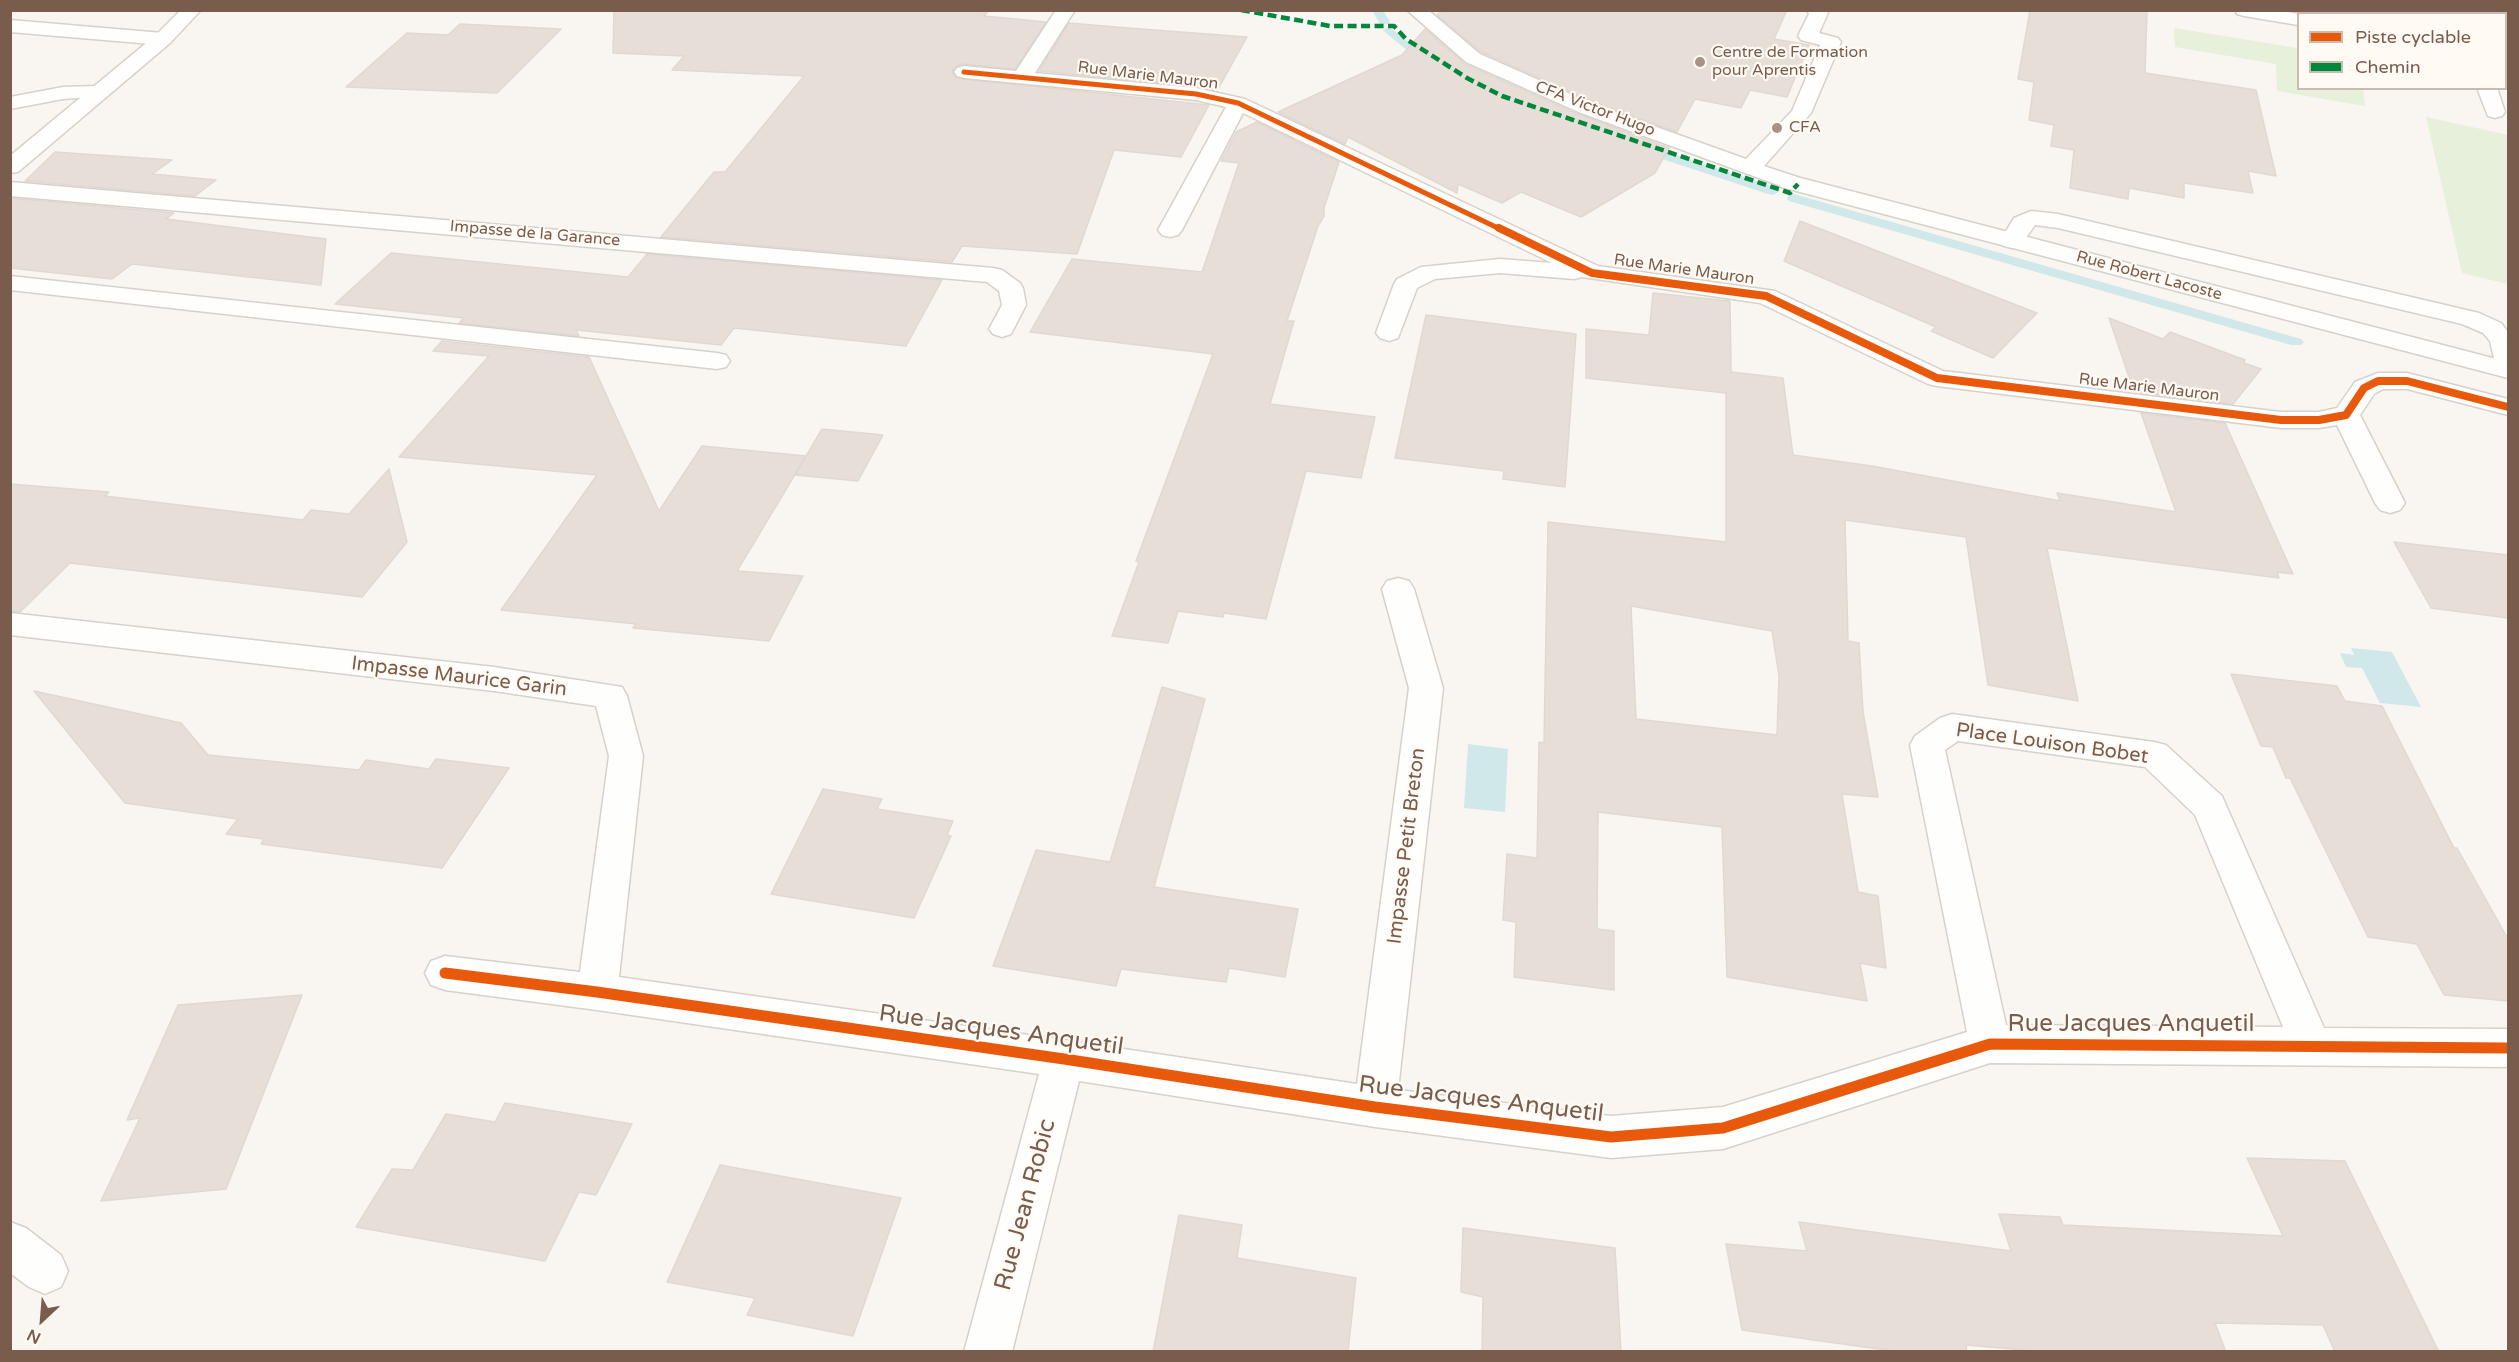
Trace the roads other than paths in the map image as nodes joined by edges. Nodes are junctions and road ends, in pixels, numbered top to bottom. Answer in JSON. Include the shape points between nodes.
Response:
{"nodes":[{"id":1,"x":192,"y":10,"type":"edge"},
{"id":2,"x":1066,"y":10,"type":"edge"},
{"id":3,"x":1416,"y":10,"type":"edge"},
{"id":4,"x":1816,"y":10,"type":"edge"},
{"id":5,"x":2244,"y":10,"type":"edge"},
{"id":6,"x":2297,"y":20,"type":"edge"},
{"id":7,"x":10,"y":26,"type":"edge"},
{"id":8,"x":163,"y":39,"type":"junction"},
{"id":9,"x":964,"y":72,"type":"dead end"},
{"id":10,"x":1022,"y":77,"type":"junction"},
{"id":11,"x":2488,"y":90,"type":"edge"},
{"id":12,"x":98,"y":92,"type":"junction"},
{"id":13,"x":10,"y":103,"type":"edge"},
{"id":14,"x":1238,"y":103,"type":"junction"},
{"id":15,"x":2495,"y":112,"type":"dead end"},
{"id":16,"x":10,"y":167,"type":"edge"},
{"id":17,"x":1751,"y":167,"type":"junction"},
{"id":18,"x":1789,"y":182,"type":"joint"},
{"id":19,"x":10,"y":189,"type":"edge"},
{"id":20,"x":1170,"y":230,"type":"dead end"},
{"id":21,"x":2012,"y":241,"type":"junction"},
{"id":22,"x":1592,"y":273,"type":"junction"},
{"id":23,"x":10,"y":283,"type":"edge"},
{"id":24,"x":1002,"y":329,"type":"dead end"},
{"id":25,"x":1389,"y":333,"type":"dead end"},
{"id":26,"x":717,"y":361,"type":"dead end"},
{"id":27,"x":2508,"y":363,"type":"edge"},
{"id":28,"x":2508,"y":370,"type":"edge"},
{"id":29,"x":2508,"y":407,"type":"edge"},
{"id":30,"x":2346,"y":415,"type":"junction"},
{"id":31,"x":2390,"y":503,"type":"dead end"},
{"id":32,"x":1398,"y":589,"type":"dead end"},
{"id":33,"x":10,"y":624,"type":"edge"},
{"id":34,"x":445,"y":973,"type":"dead end"},
{"id":35,"x":597,"y":992,"type":"junction"},
{"id":36,"x":1990,"y":1044,"type":"junction"},
{"id":37,"x":2311,"y":1045,"type":"junction"},
{"id":38,"x":2508,"y":1048,"type":"edge"},
{"id":39,"x":1064,"y":1059,"type":"junction"},
{"id":40,"x":1375,"y":1107,"type":"junction"},
{"id":41,"x":10,"y":1244,"type":"edge"},
{"id":42,"x":45,"y":1271,"type":"dead end"},
{"id":43,"x":988,"y":1352,"type":"edge"}],
"edges":[{"from":1,"to":8,"type":"street"},
{"from":2,"to":10,"type":"street"},
{"from":3,"to":17,"type":"street","name":"CFA Victor Hugo","via":[[1473,58],[1588,109]]},
{"from":4,"to":17,"type":"street","via":[[1819,13],[1808,36],[1831,42],[1801,113]]},
{"from":5,"to":6,"type":"street"},
{"from":7,"to":8,"type":"street"},
{"from":8,"to":12,"type":"street"},
{"from":9,"to":10,"type":"street","name":"Rue Marie Mauron"},
{"from":10,"to":14,"type":"street","name":"Rue Marie Mauron","via":[[1196,94]]},
{"from":11,"to":15,"type":"street"},
{"from":12,"to":13,"type":"street","via":[[63,93]]},
{"from":12,"to":16,"type":"street"},
{"from":14,"to":20,"type":"street"},
{"from":14,"to":22,"type":"street","name":"Rue Marie Mauron"},
{"from":17,"to":18,"type":"street","name":"CFA Victor Hugo"},
{"from":18,"to":21,"type":"street","name":"Rue Robert Lacoste"},
{"from":19,"to":24,"type":"street","name":"Impasse de la Garance","via":[[993,275],[1011,288],[1014,305]]},
{"from":21,"to":27,"type":"street","via":[[2022,223],[2031,218],[2058,221],[2470,318],[2492,328],[2502,340]]},
{"from":21,"to":28,"type":"street","name":"Rue Robert Lacoste"},
{"from":22,"to":25,"type":"street","via":[[1500,266],[1430,272],[1406,284]]},
{"from":22,"to":30,"type":"street","name":"Rue Marie Mauron","via":[[1766,296],[1937,378],[2281,420]]},
{"from":23,"to":26,"type":"street"},
{"from":29,"to":30,"type":"street","via":[[2407,381],[2378,381],[2364,388]]},
{"from":30,"to":31,"type":"street"},
{"from":32,"to":40,"type":"street","name":"Impasse Petit Breton","via":[[1426,688]]},
{"from":33,"to":35,"type":"street","name":"Impasse Maurice Garin","via":[[610,696],[626,756]]},
{"from":34,"to":35,"type":"street","name":"Rue Jacques Anquetil"},
{"from":35,"to":39,"type":"street","name":"Rue Jacques Anquetil"},
{"from":36,"to":37,"type":"street","name":"Rue Jacques Anquetil"},
{"from":36,"to":37,"type":"street","name":"Place Louison Bobet","via":[[1927,745],[1952,727],[2154,755],[2209,806]]},
{"from":36,"to":40,"type":"street","name":"Rue Jacques Anquetil","via":[[1723,1128],[1611,1137]]},
{"from":37,"to":38,"type":"street","name":"Rue Jacques Anquetil"},
{"from":39,"to":40,"type":"street","name":"Rue Jacques Anquetil"},
{"from":39,"to":43,"type":"street","name":"Rue Jean Robic"},
{"from":41,"to":42,"type":"street"}]}
